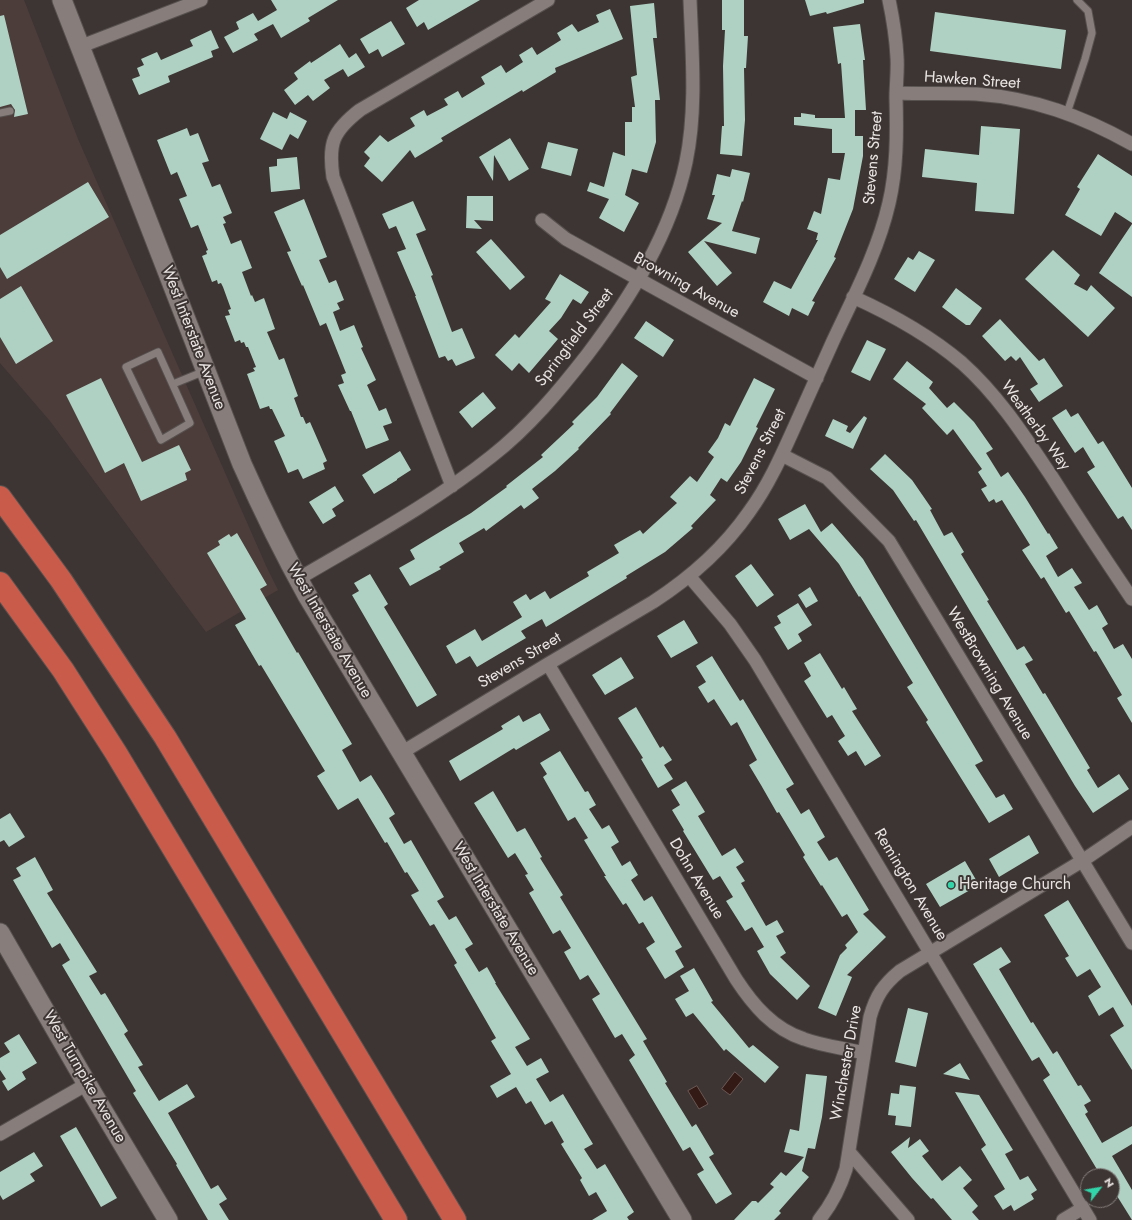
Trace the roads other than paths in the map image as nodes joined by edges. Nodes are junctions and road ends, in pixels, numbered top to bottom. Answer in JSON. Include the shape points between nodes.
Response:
{"nodes":[{"id":1,"x":62,"y":0,"type":"edge"},
{"id":2,"x":201,"y":0,"type":"edge"},
{"id":3,"x":548,"y":0,"type":"edge"},
{"id":4,"x":690,"y":0,"type":"edge"},
{"id":5,"x":889,"y":0,"type":"edge"},
{"id":6,"x":1077,"y":0,"type":"edge"},
{"id":7,"x":79,"y":47,"type":"junction"},
{"id":8,"x":896,"y":93,"type":"junction"},
{"id":9,"x":10,"y":111,"type":"dead end"},
{"id":10,"x":1067,"y":113,"type":"junction"},
{"id":11,"x":0,"y":114,"type":"edge"},
{"id":12,"x":1132,"y":144,"type":"edge"},
{"id":13,"x":542,"y":220,"type":"dead end"},
{"id":14,"x":638,"y":280,"type":"junction"},
{"id":15,"x":854,"y":297,"type":"junction"},
{"id":16,"x":206,"y":371,"type":"junction"},
{"id":17,"x":817,"y":378,"type":"junction"},
{"id":18,"x":173,"y":384,"type":"junction"},
{"id":19,"x":782,"y":455,"type":"junction"},
{"id":20,"x":452,"y":486,"type":"junction"},
{"id":21,"x":0,"y":497,"type":"edge"},
{"id":22,"x":689,"y":576,"type":"junction"},
{"id":23,"x":298,"y":579,"type":"junction"},
{"id":24,"x":0,"y":583,"type":"edge"},
{"id":25,"x":1132,"y":599,"type":"edge"},
{"id":26,"x":548,"y":664,"type":"junction"},
{"id":27,"x":401,"y":753,"type":"junction"},
{"id":28,"x":1132,"y":827,"type":"edge"},
{"id":29,"x":1082,"y":861,"type":"junction"},
{"id":30,"x":0,"y":933,"type":"edge"},
{"id":31,"x":1132,"y":943,"type":"edge"},
{"id":32,"x":930,"y":953,"type":"junction"},
{"id":33,"x":864,"y":1053,"type":"junction"},
{"id":34,"x":87,"y":1084,"type":"junction"},
{"id":35,"x":0,"y":1134,"type":"edge"},
{"id":36,"x":850,"y":1153,"type":"junction"},
{"id":37,"x":1080,"y":1203,"type":"edge"},
{"id":38,"x":1083,"y":1208,"type":"joint"},
{"id":39,"x":168,"y":1220,"type":"edge"},
{"id":40,"x":396,"y":1220,"type":"edge"},
{"id":41,"x":454,"y":1220,"type":"edge"},
{"id":42,"x":682,"y":1220,"type":"edge"},
{"id":43,"x":819,"y":1220,"type":"edge"},
{"id":44,"x":908,"y":1220,"type":"edge"},
{"id":45,"x":1063,"y":1220,"type":"edge"},
{"id":46,"x":1090,"y":1220,"type":"edge"}],
"edges":[{"from":1,"to":7,"type":"street","name":"West Interstate Avenue"},
{"from":2,"to":7,"type":"street"},
{"from":3,"to":20,"type":"street","via":[[360,110],[338,131],[330,159],[333,177]]},
{"from":4,"to":14,"type":"street","name":"Springfield Street","via":[[693,96],[687,160],[670,216]]},
{"from":5,"to":8,"type":"street","name":"Stevens Street","via":[[896,39]]},
{"from":6,"to":10,"type":"lane","via":[[1088,11],[1092,33]]},
{"from":7,"to":16,"type":"street","name":"West Interstate Avenue"},
{"from":8,"to":10,"type":"street","name":"Hawken Street","via":[[995,96]]},
{"from":8,"to":15,"type":"street","name":"Stevens Street","via":[[896,143],[889,202],[879,239]]},
{"from":9,"to":11,"type":"lane"},
{"from":10,"to":12,"type":"street","name":"Hawken Street","via":[[1099,126]]},
{"from":13,"to":14,"type":"street","name":"Browning Avenue","via":[[566,239]]},
{"from":14,"to":17,"type":"street","name":"Browning Avenue"},
{"from":14,"to":20,"type":"street","name":"Springfield Street","via":[[591,349],[547,404],[494,455]]},
{"from":15,"to":17,"type":"street","name":"Stevens Street"},
{"from":15,"to":25,"type":"street","name":"Weatherby Way","via":[[900,319],[931,339],[962,363],[991,393],[1016,424]]},
{"from":16,"to":18,"type":"lane"},
{"from":16,"to":23,"type":"street","name":"West Interstate Avenue","via":[[256,497]]},
{"from":17,"to":19,"type":"street","name":"Stevens Street"},
{"from":18,"to":18,"type":"lane","via":[[158,352],[126,367],[161,440],[190,424]]},
{"from":19,"to":22,"type":"street","name":"Stevens Street","via":[[760,495],[735,531]]},
{"from":19,"to":29,"type":"street","name":"WestBrowning Avenue","via":[[827,478],[889,541]]},
{"from":20,"to":23,"type":"street","name":"Springfield Street"},
{"from":21,"to":41,"type":"highway","via":[[61,580],[164,737]]},
{"from":22,"to":26,"type":"street","name":"Stevens Street","via":[[653,602]]},
{"from":22,"to":32,"type":"street","name":"Remington Avenue","via":[[730,624],[756,660]]},
{"from":23,"to":27,"type":"street","name":"West Interstate Avenue"},
{"from":24,"to":40,"type":"highway","via":[[63,670],[116,753]]},
{"from":26,"to":27,"type":"street","name":"Stevens Street"},
{"from":26,"to":33,"type":"street","name":"Dohn Avenue","via":[[736,979],[757,1008],[776,1025],[803,1039]]},
{"from":27,"to":42,"type":"street","name":"West Interstate Avenue"},
{"from":28,"to":29,"type":"street","name":"Winchester Drive"},
{"from":29,"to":31,"type":"street","name":"WestBrowning Avenue"},
{"from":29,"to":32,"type":"street","name":"Winchester Drive"},
{"from":30,"to":34,"type":"street","name":"West Turnpike Avenue"},
{"from":32,"to":33,"type":"street","name":"Winchester Drive","via":[[900,971],[881,990],[874,1002]]},
{"from":32,"to":37,"type":"street","name":"Remington Avenue"},
{"from":33,"to":36,"type":"street","name":"Winchester Drive"},
{"from":34,"to":35,"type":"street"},
{"from":34,"to":39,"type":"street","name":"West Turnpike Avenue"},
{"from":36,"to":43,"type":"street","name":"Winchester Drive","via":[[838,1191]]},
{"from":36,"to":44,"type":"street"},
{"from":38,"to":45,"type":"street"},
{"from":38,"to":46,"type":"street","name":"Remington Avenue"}]}
